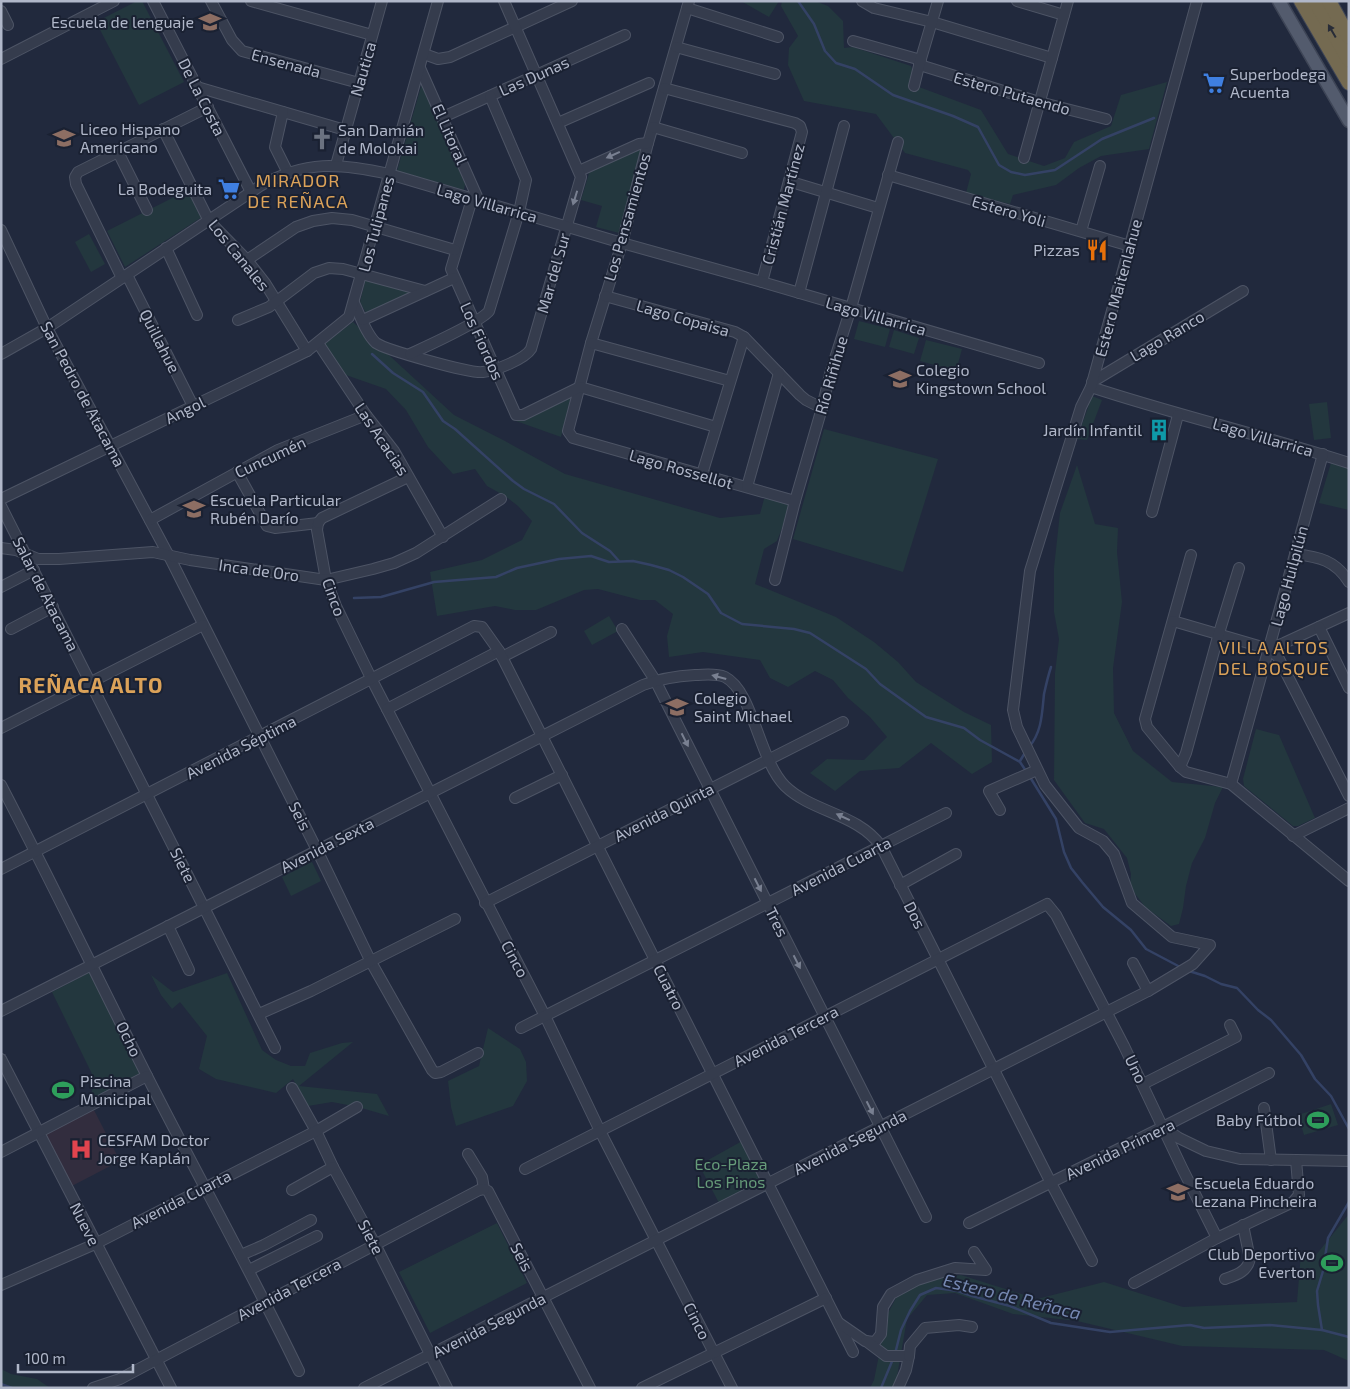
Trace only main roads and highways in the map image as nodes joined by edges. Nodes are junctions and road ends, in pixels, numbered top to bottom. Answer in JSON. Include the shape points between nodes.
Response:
{"nodes":[{"id":1,"x":1301,"y":1,"type":"edge"},
{"id":2,"x":1315,"y":1,"type":"edge"},
{"id":3,"x":1329,"y":1,"type":"edge"},
{"id":4,"x":1283,"y":4,"type":"edge"},
{"id":5,"x":1349,"y":37,"type":"edge"},
{"id":6,"x":1349,"y":60,"type":"edge"},
{"id":7,"x":1349,"y":83,"type":"edge"},
{"id":8,"x":1349,"y":120,"type":"edge"}],
"edges":[{"from":1,"to":7,"type":"highway"},
{"from":6,"to":2,"type":"highway","one_way":true},
{"from":3,"to":5,"type":"highway"},
{"from":4,"to":8,"type":"main road"}]}
